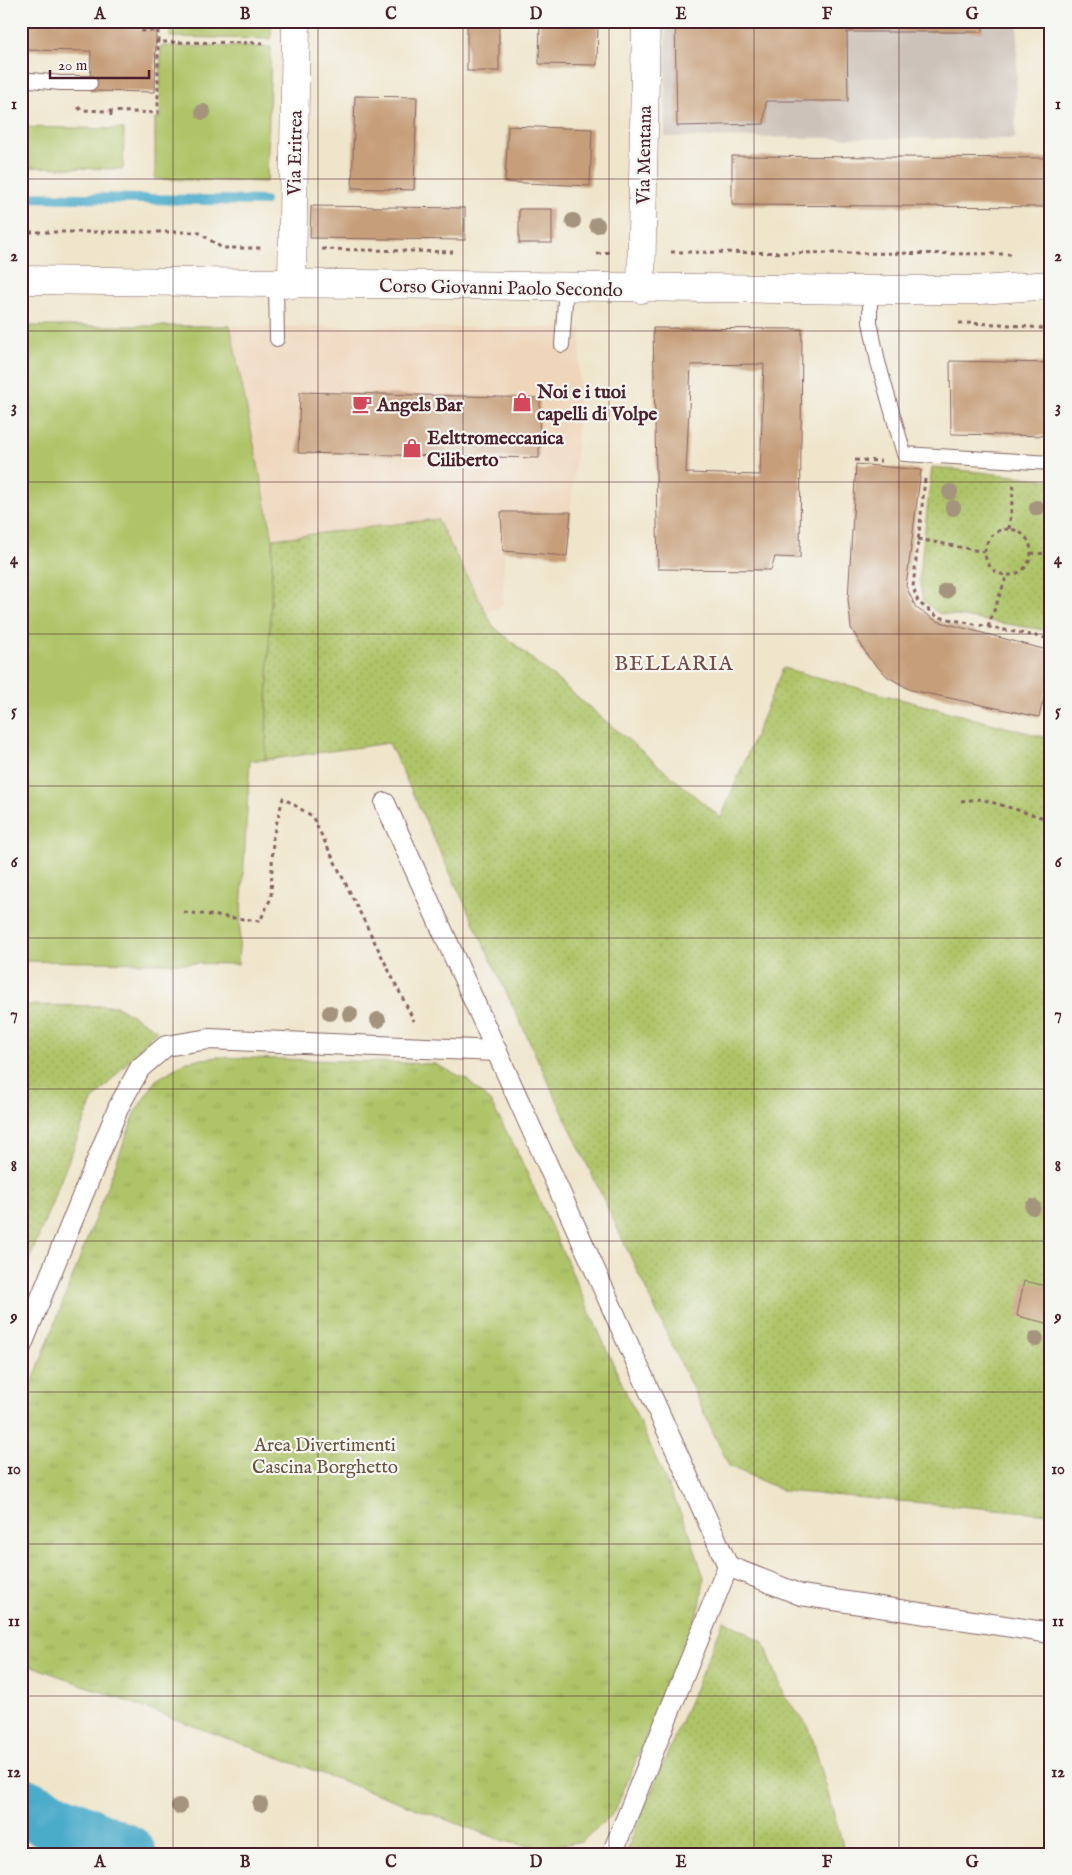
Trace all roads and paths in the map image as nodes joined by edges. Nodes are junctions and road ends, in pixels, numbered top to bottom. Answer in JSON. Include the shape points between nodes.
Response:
{"nodes":[{"id":1,"x":141,"y":21,"type":"edge"},
{"id":2,"x":296,"y":21,"type":"edge"},
{"id":3,"x":646,"y":21,"type":"edge"},
{"id":4,"x":157,"y":42,"type":"junction"},
{"id":5,"x":271,"y":43,"type":"dead end"},
{"id":6,"x":21,"y":79,"type":"edge"},
{"id":7,"x":90,"y":82,"type":"dead end"},
{"id":8,"x":97,"y":112,"type":"dead end"},
{"id":9,"x":111,"y":112,"type":"junction"},
{"id":10,"x":111,"y":118,"type":"dead end"},
{"id":11,"x":21,"y":232,"type":"edge"},
{"id":12,"x":292,"y":248,"type":"junction"},
{"id":13,"x":458,"y":252,"type":"dead end"},
{"id":14,"x":642,"y":252,"type":"junction"},
{"id":15,"x":594,"y":254,"type":"dead end"},
{"id":16,"x":1021,"y":254,"type":"dead end"},
{"id":17,"x":21,"y":280,"type":"edge"},
{"id":18,"x":284,"y":284,"type":"junction"},
{"id":19,"x":1051,"y":285,"type":"edge"},
{"id":20,"x":566,"y":287,"type":"junction"},
{"id":21,"x":641,"y":289,"type":"junction"},
{"id":22,"x":870,"y":290,"type":"junction"},
{"id":23,"x":980,"y":290,"type":"junction"},
{"id":24,"x":1051,"y":299,"type":"edge"},
{"id":25,"x":277,"y":340,"type":"dead end"},
{"id":26,"x":562,"y":345,"type":"dead end"},
{"id":27,"x":855,"y":460,"type":"dead end"},
{"id":28,"x":882,"y":461,"type":"dead end"},
{"id":29,"x":1017,"y":461,"type":"junction"},
{"id":30,"x":1051,"y":463,"type":"edge"},
{"id":31,"x":926,"y":474,"type":"dead end"},
{"id":32,"x":1008,"y":529,"type":"junction"},
{"id":33,"x":918,"y":539,"type":"junction"},
{"id":34,"x":985,"y":552,"type":"junction"},
{"id":35,"x":1031,"y":553,"type":"junction"},
{"id":36,"x":1051,"y":554,"type":"edge"},
{"id":37,"x":1007,"y":575,"type":"junction"},
{"id":38,"x":988,"y":627,"type":"junction"},
{"id":39,"x":1051,"y":639,"type":"edge"},
{"id":40,"x":961,"y":801,"type":"dead end"},
{"id":41,"x":385,"y":803,"type":"dead end"},
{"id":42,"x":1051,"y":820,"type":"edge"},
{"id":43,"x":184,"y":912,"type":"dead end"},
{"id":44,"x":428,"y":1048,"type":"junction"},
{"id":45,"x":497,"y":1051,"type":"junction"},
{"id":46,"x":21,"y":1347,"type":"edge"},
{"id":47,"x":728,"y":1566,"type":"junction"},
{"id":48,"x":1051,"y":1633,"type":"edge"},
{"id":49,"x":612,"y":1854,"type":"edge"}],
"edges":[{"from":1,"to":4,"type":"path","via":[[140,31],[158,31]]},
{"from":2,"to":12,"type":"main road","name":"Via Eritrea"},
{"from":3,"to":14,"type":"main road","name":"Via Mentana"},
{"from":4,"to":5,"type":"path"},
{"from":4,"to":9,"type":"path","via":[[158,113]]},
{"from":6,"to":7,"type":"lane"},
{"from":8,"to":9,"type":"path"},
{"from":9,"to":10,"type":"path"},
{"from":11,"to":12,"type":"path","via":[[198,232],[222,248]]},
{"from":12,"to":13,"type":"path"},
{"from":12,"to":18,"type":"main road","name":"Via Eritrea"},
{"from":14,"to":15,"type":"path"},
{"from":14,"to":16,"type":"path"},
{"from":14,"to":21,"type":"main road","name":"Via Mentana"},
{"from":17,"to":18,"type":"main road","name":"Corso Giovanni Paolo Secondo"},
{"from":18,"to":20,"type":"main road","name":"Corso Giovanni Paolo Secondo"},
{"from":18,"to":25,"type":"lane"},
{"from":19,"to":23,"type":"main road","name":"Corso Giovanni Paolo Secondo"},
{"from":20,"to":21,"type":"main road","name":"Corso Giovanni Paolo Secondo"},
{"from":20,"to":26,"type":"lane"},
{"from":21,"to":22,"type":"main road","name":"Corso Giovanni Paolo Secondo"},
{"from":22,"to":23,"type":"main road","name":"Corso Giovanni Paolo Secondo"},
{"from":22,"to":29,"type":"lane","via":[[870,322],[878,362],[904,454]]},
{"from":23,"to":24,"type":"main road","name":"Corso Giovanni Paolo Secondo"},
{"from":27,"to":28,"type":"path"},
{"from":29,"to":30,"type":"lane"},
{"from":29,"to":32,"type":"path"},
{"from":31,"to":33,"type":"path"},
{"from":32,"to":34,"type":"path","via":[[990,538]]},
{"from":32,"to":35,"type":"path","via":[[1022,534]]},
{"from":33,"to":34,"type":"path"},
{"from":33,"to":38,"type":"path","via":[[912,587],[918,602],[938,617]]},
{"from":34,"to":37,"type":"path","via":[[994,570]]},
{"from":35,"to":36,"type":"path"},
{"from":35,"to":37,"type":"path","via":[[1026,566]]},
{"from":37,"to":38,"type":"path"},
{"from":38,"to":39,"type":"path"},
{"from":40,"to":42,"type":"path","via":[[981,799]]},
{"from":41,"to":45,"type":"street"},
{"from":43,"to":44,"type":"path","via":[[260,921],[271,898],[273,837],[283,798],[312,816]]},
{"from":44,"to":45,"type":"street"},
{"from":44,"to":46,"type":"street","via":[[209,1039],[166,1046],[140,1068],[119,1106]]},
{"from":45,"to":47,"type":"street"},
{"from":47,"to":48,"type":"street","via":[[801,1594]]},
{"from":47,"to":49,"type":"street"}]}
